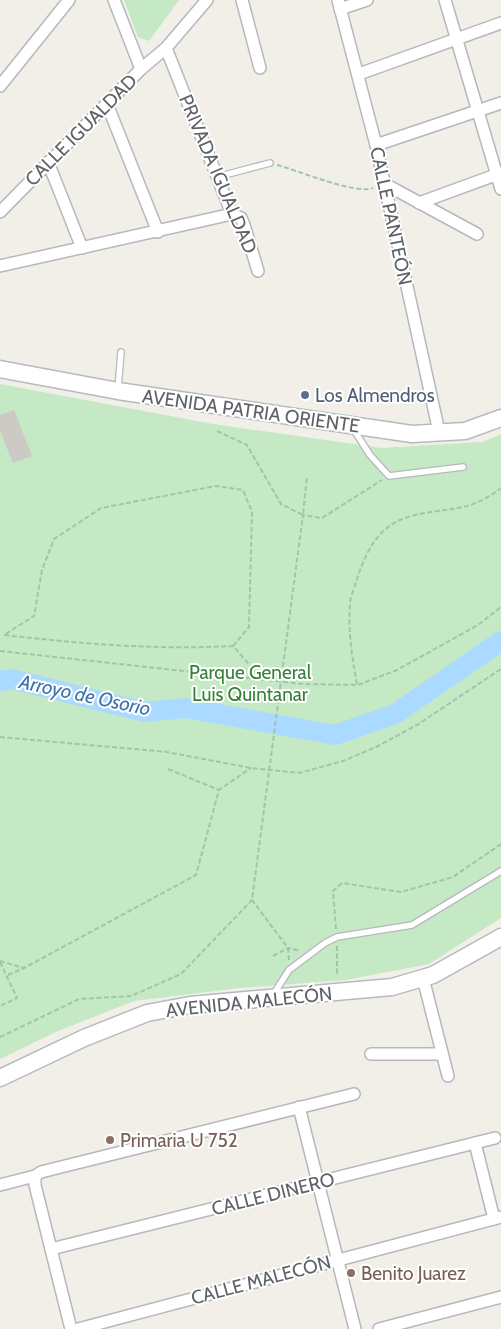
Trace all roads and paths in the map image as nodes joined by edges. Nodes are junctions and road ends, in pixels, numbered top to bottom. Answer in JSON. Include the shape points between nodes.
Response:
{"nodes":[{"id":1,"x":69,"y":0,"type":"edge"},
{"id":2,"x":114,"y":0,"type":"edge"},
{"id":3,"x":206,"y":0,"type":"edge"},
{"id":4,"x":242,"y":0,"type":"edge"},
{"id":5,"x":367,"y":0,"type":"edge"},
{"id":6,"x":445,"y":0,"type":"edge"},
{"id":7,"x":339,"y":5,"type":"edge"},
{"id":8,"x":501,"y":23,"type":"edge"},
{"id":9,"x":456,"y":40,"type":"junction"},
{"id":10,"x":166,"y":48,"type":"junction"},
{"id":11,"x":260,"y":68,"type":"dead end"},
{"id":12,"x":141,"y":69,"type":"junction"},
{"id":13,"x":359,"y":74,"type":"junction"},
{"id":14,"x":0,"y":86,"type":"edge"},
{"id":15,"x":501,"y":103,"type":"edge"},
{"id":16,"x":107,"y":104,"type":"junction"},
{"id":17,"x":478,"y":110,"type":"junction"},
{"id":18,"x":376,"y":145,"type":"junction"},
{"id":19,"x":48,"y":162,"type":"junction"},
{"id":20,"x":270,"y":163,"type":"joint"},
{"id":21,"x":498,"y":173,"type":"edge"},
{"id":22,"x":218,"y":177,"type":"junction"},
{"id":23,"x":383,"y":183,"type":"junction"},
{"id":24,"x":501,"y":189,"type":"edge"},
{"id":25,"x":419,"y":203,"type":"junction"},
{"id":26,"x":0,"y":212,"type":"edge"},
{"id":27,"x":232,"y":214,"type":"junction"},
{"id":28,"x":158,"y":232,"type":"junction"},
{"id":29,"x":477,"y":234,"type":"dead end"},
{"id":30,"x":82,"y":248,"type":"junction"},
{"id":31,"x":0,"y":266,"type":"edge"},
{"id":32,"x":258,"y":271,"type":"dead end"},
{"id":33,"x":121,"y":352,"type":"dead end"},
{"id":34,"x":0,"y":369,"type":"edge"},
{"id":35,"x":118,"y":391,"type":"junction"},
{"id":36,"x":501,"y":418,"type":"edge"},
{"id":37,"x":352,"y":426,"type":"junction"},
{"id":38,"x":217,"y":431,"type":"dead end"},
{"id":39,"x":439,"y":432,"type":"junction"},
{"id":40,"x":463,"y":467,"type":"dead end"},
{"id":41,"x":307,"y":476,"type":"dead end"},
{"id":42,"x":389,"y":476,"type":"junction"},
{"id":43,"x":501,"y":488,"type":"edge"},
{"id":44,"x":303,"y":515,"type":"junction"},
{"id":45,"x":501,"y":608,"type":"edge"},
{"id":46,"x":0,"y":635,"type":"edge"},
{"id":47,"x":4,"y":636,"type":"junction"},
{"id":48,"x":233,"y":646,"type":"junction"},
{"id":49,"x":0,"y":650,"type":"edge"},
{"id":50,"x":501,"y":669,"type":"edge"},
{"id":51,"x":262,"y":679,"type":"junction"},
{"id":52,"x":281,"y":681,"type":"junction"},
{"id":53,"x":358,"y":685,"type":"junction"},
{"id":54,"x":0,"y":737,"type":"edge"},
{"id":55,"x":251,"y":768,"type":"junction"},
{"id":56,"x":168,"y":769,"type":"dead end"},
{"id":57,"x":269,"y":769,"type":"junction"},
{"id":58,"x":219,"y":790,"type":"junction"},
{"id":59,"x":501,"y":844,"type":"edge"},
{"id":60,"x":501,"y":871,"type":"edge"},
{"id":61,"x":252,"y":900,"type":"junction"},
{"id":62,"x":337,"y":937,"type":"junction"},
{"id":63,"x":501,"y":937,"type":"edge"},
{"id":64,"x":273,"y":956,"type":"dead end"},
{"id":65,"x":0,"y":962,"type":"edge"},
{"id":66,"x":24,"y":968,"type":"junction"},
{"id":67,"x":337,"y":975,"type":"dead end"},
{"id":68,"x":7,"y":976,"type":"junction"},
{"id":69,"x":423,"y":978,"type":"junction"},
{"id":70,"x":270,"y":998,"type":"junction"},
{"id":71,"x":0,"y":1006,"type":"edge"},
{"id":72,"x":0,"y":1037,"type":"edge"},
{"id":73,"x":371,"y":1054,"type":"dead end"},
{"id":74,"x":442,"y":1054,"type":"junction"},
{"id":75,"x":448,"y":1076,"type":"dead end"},
{"id":76,"x":0,"y":1078,"type":"edge"},
{"id":77,"x":354,"y":1094,"type":"dead end"},
{"id":78,"x":299,"y":1107,"type":"junction"},
{"id":79,"x":495,"y":1138,"type":"dead end"},
{"id":80,"x":475,"y":1143,"type":"junction"},
{"id":81,"x":35,"y":1176,"type":"junction"},
{"id":82,"x":318,"y":1183,"type":"junction"},
{"id":83,"x":0,"y":1185,"type":"edge"},
{"id":84,"x":497,"y":1218,"type":"edge"},
{"id":85,"x":51,"y":1249,"type":"junction"},
{"id":86,"x":337,"y":1259,"type":"junction"},
{"id":87,"x":501,"y":1297,"type":"edge"},
{"id":88,"x":72,"y":1329,"type":"edge"},
{"id":89,"x":78,"y":1329,"type":"edge"},
{"id":90,"x":355,"y":1329,"type":"edge"},
{"id":91,"x":379,"y":1329,"type":"edge"}],
"edges":[{"from":1,"to":14,"type":"street"},
{"from":2,"to":12,"type":"street","name":"CALLE IGUALDAD"},
{"from":3,"to":10,"type":"street","name":"CALLE IGUALDAD"},
{"from":4,"to":11,"type":"street"},
{"from":5,"to":7,"type":"street"},
{"from":6,"to":9,"type":"street"},
{"from":7,"to":13,"type":"street","name":"CALLE PANTEÓN"},
{"from":8,"to":9,"type":"street"},
{"from":9,"to":13,"type":"street"},
{"from":9,"to":17,"type":"street"},
{"from":10,"to":12,"type":"street","name":"CALLE IGUALDAD"},
{"from":10,"to":22,"type":"street","name":"PRIVADA IGUALDAD"},
{"from":12,"to":16,"type":"street","name":"CALLE IGUALDAD"},
{"from":13,"to":18,"type":"street","name":"CALLE PANTEÓN"},
{"from":15,"to":17,"type":"street"},
{"from":16,"to":19,"type":"street","name":"CALLE IGUALDAD"},
{"from":16,"to":28,"type":"street"},
{"from":17,"to":18,"type":"street"},
{"from":17,"to":21,"type":"street"},
{"from":18,"to":23,"type":"street","name":"CALLE PANTEÓN"},
{"from":19,"to":26,"type":"street","name":"CALLE IGUALDAD"},
{"from":19,"to":30,"type":"street"},
{"from":20,"to":22,"type":"lane"},
{"from":20,"to":23,"type":"path","via":[[367,190]]},
{"from":21,"to":24,"type":"street"},
{"from":21,"to":25,"type":"street"},
{"from":22,"to":27,"type":"street","name":"PRIVADA IGUALDAD"},
{"from":23,"to":25,"type":"street"},
{"from":23,"to":39,"type":"street","name":"CALLE PANTEÓN"},
{"from":25,"to":29,"type":"street"},
{"from":27,"to":28,"type":"street"},
{"from":27,"to":32,"type":"street","name":"PRIVADA IGUALDAD","via":[[241,218]]},
{"from":28,"to":30,"type":"street"},
{"from":30,"to":31,"type":"street"},
{"from":33,"to":35,"type":"lane"},
{"from":34,"to":35,"type":"main road","name":"AVENIDA PATRIA ORIENTE"},
{"from":35,"to":37,"type":"main road","name":"AVENIDA PATRIA ORIENTE"},
{"from":36,"to":39,"type":"main road","name":"AVENIDA PATRIA ORIENTE","via":[[465,431]]},
{"from":37,"to":39,"type":"main road","name":"AVENIDA PATRIA ORIENTE","via":[[412,434]]},
{"from":37,"to":42,"type":"lane","via":[[370,455]]},
{"from":38,"to":44,"type":"path","via":[[247,446],[281,504]]},
{"from":40,"to":42,"type":"lane"},
{"from":41,"to":44,"type":"path"},
{"from":42,"to":44,"type":"path","via":[[322,518]]},
{"from":43,"to":53,"type":"path","via":[[472,506],[396,522],[386,527],[368,549],[350,602],[350,648]]},
{"from":44,"to":52,"type":"path"},
{"from":45,"to":53,"type":"path","via":[[478,625],[397,670]]},
{"from":46,"to":47,"type":"path"},
{"from":47,"to":48,"type":"path","via":[[170,649]]},
{"from":47,"to":48,"type":"path","via":[[34,616],[42,570],[54,539],[101,508],[216,486],[243,490],[252,512],[249,627]]},
{"from":48,"to":51,"type":"path"},
{"from":49,"to":51,"type":"path"},
{"from":50,"to":57,"type":"path","via":[[376,748],[343,762],[299,773]]},
{"from":51,"to":52,"type":"path"},
{"from":52,"to":53,"type":"path","via":[[327,686]]},
{"from":52,"to":57,"type":"path"},
{"from":54,"to":55,"type":"path","via":[[167,752]]},
{"from":55,"to":57,"type":"path"},
{"from":55,"to":58,"type":"path"},
{"from":56,"to":58,"type":"path"},
{"from":57,"to":61,"type":"path"},
{"from":58,"to":66,"type":"path","via":[[196,875]]},
{"from":59,"to":62,"type":"path","via":[[453,877],[401,892],[342,883],[333,891]]},
{"from":60,"to":62,"type":"lane","via":[[412,925]]},
{"from":61,"to":64,"type":"path","via":[[288,948]]},
{"from":61,"to":72,"type":"path","via":[[181,974],[131,996],[79,999]]},
{"from":62,"to":67,"type":"path"},
{"from":62,"to":70,"type":"lane","via":[[289,970]]},
{"from":63,"to":69,"type":"main road","name":"AVENIDA MALECÓN"},
{"from":65,"to":66,"type":"path"},
{"from":65,"to":68,"type":"path"},
{"from":66,"to":68,"type":"path"},
{"from":68,"to":71,"type":"path","via":[[17,998]]},
{"from":69,"to":70,"type":"main road","name":"AVENIDA MALECÓN","via":[[392,987]]},
{"from":69,"to":74,"type":"street"},
{"from":70,"to":76,"type":"main road","name":"AVENIDA MALECÓN","via":[[147,1013],[84,1038]]},
{"from":73,"to":74,"type":"street"},
{"from":74,"to":75,"type":"street"},
{"from":77,"to":78,"type":"street"},
{"from":78,"to":81,"type":"street"},
{"from":78,"to":82,"type":"street"},
{"from":79,"to":80,"type":"street","name":"CALLE DINERO"},
{"from":80,"to":82,"type":"street","name":"CALLE DINERO"},
{"from":80,"to":84,"type":"street"},
{"from":81,"to":83,"type":"street"},
{"from":81,"to":85,"type":"street"},
{"from":82,"to":85,"type":"street","name":"CALLE DINERO"},
{"from":82,"to":86,"type":"street"},
{"from":84,"to":86,"type":"street","name":"CALLE MALECÓN"},
{"from":85,"to":88,"type":"street"},
{"from":86,"to":89,"type":"street","name":"CALLE MALECÓN"},
{"from":86,"to":90,"type":"street"},
{"from":87,"to":91,"type":"street"}]}
